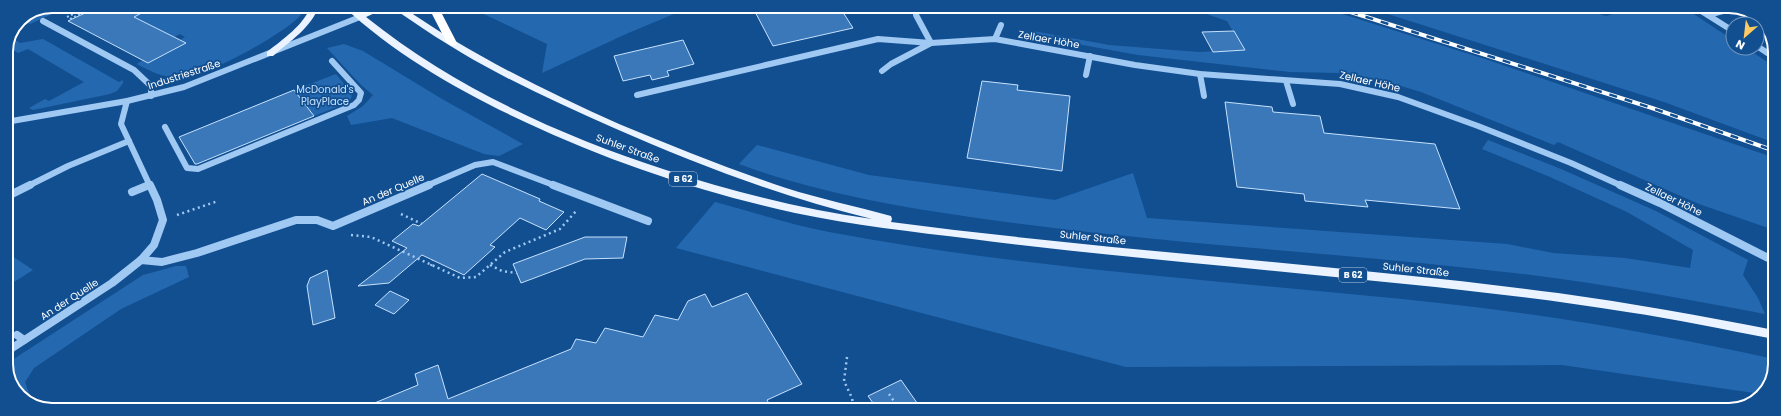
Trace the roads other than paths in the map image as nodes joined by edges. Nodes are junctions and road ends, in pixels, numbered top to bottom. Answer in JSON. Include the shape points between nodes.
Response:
{"nodes":[{"id":1,"x":312,"y":13,"type":"edge"},
{"id":2,"x":355,"y":13,"type":"edge"},
{"id":3,"x":369,"y":13,"type":"edge"},
{"id":4,"x":407,"y":13,"type":"edge"},
{"id":5,"x":437,"y":13,"type":"edge"},
{"id":6,"x":1705,"y":13,"type":"edge"},
{"id":7,"x":1715,"y":13,"type":"edge"},
{"id":8,"x":916,"y":15,"type":"dead end"},
{"id":9,"x":1708,"y":15,"type":"junction"},
{"id":10,"x":360,"y":17,"type":"junction"},
{"id":11,"x":42,"y":21,"type":"dead end"},
{"id":12,"x":1001,"y":25,"type":"dead end"},
{"id":13,"x":1725,"y":26,"type":"edge"},
{"id":14,"x":995,"y":39,"type":"junction"},
{"id":15,"x":452,"y":43,"type":"junction"},
{"id":16,"x":931,"y":43,"type":"junction"},
{"id":17,"x":270,"y":54,"type":"junction"},
{"id":18,"x":1090,"y":56,"type":"junction"},
{"id":19,"x":332,"y":61,"type":"dead end"},
{"id":20,"x":882,"y":71,"type":"dead end"},
{"id":21,"x":1200,"y":74,"type":"junction"},
{"id":22,"x":1086,"y":75,"type":"dead end"},
{"id":23,"x":1286,"y":81,"type":"junction"},
{"id":24,"x":637,"y":95,"type":"dead end"},
{"id":25,"x":151,"y":96,"type":"junction"},
{"id":26,"x":1204,"y":96,"type":"dead end"},
{"id":27,"x":127,"y":101,"type":"junction"},
{"id":28,"x":1293,"y":104,"type":"dead end"},
{"id":29,"x":13,"y":121,"type":"edge"},
{"id":30,"x":165,"y":127,"type":"dead end"},
{"id":31,"x":129,"y":141,"type":"junction"},
{"id":32,"x":149,"y":185,"type":"junction"},
{"id":33,"x":132,"y":192,"type":"dead end"},
{"id":34,"x":13,"y":193,"type":"edge"},
{"id":35,"x":648,"y":221,"type":"dead end"},
{"id":36,"x":981,"y":236,"type":"junction"},
{"id":37,"x":1768,"y":257,"type":"edge"},
{"id":38,"x":141,"y":260,"type":"junction"},
{"id":39,"x":1768,"y":335,"type":"edge"},
{"id":40,"x":13,"y":345,"type":"edge"}],
"edges":[{"from":1,"to":17,"type":"main road"},
{"from":2,"to":10,"type":"main road","name":"Suhler Straße","number":"B 62"},
{"from":3,"to":10,"type":"main road"},
{"from":4,"to":15,"type":"main road","name":"Suhler Straße","number":"B 62"},
{"from":5,"to":15,"type":"highway"},
{"from":6,"to":9,"type":"street"},
{"from":7,"to":9,"type":"street"},
{"from":8,"to":16,"type":"street"},
{"from":9,"to":13,"type":"street"},
{"from":10,"to":17,"type":"street","name":"Industriestraße"},
{"from":10,"to":36,"type":"main road","name":"Suhler Straße","number":"B 62","via":[[407,52],[471,92],[561,135],[631,162],[735,196],[810,213]]},
{"from":11,"to":25,"type":"street","via":[[134,70],[151,86]]},
{"from":12,"to":14,"type":"street"},
{"from":14,"to":16,"type":"street","name":"Zellaer Höhe"},
{"from":14,"to":18,"type":"street","name":"Zellaer Höhe"},
{"from":15,"to":36,"type":"main road","name":"Suhler Straße","number":"B 62","via":[[530,87],[661,146],[731,173],[831,206]]},
{"from":16,"to":20,"type":"street"},
{"from":16,"to":24,"type":"street","name":"Zellaer Höhe","via":[[878,39]]},
{"from":17,"to":25,"type":"street","name":"Industriestraße","via":[[184,87]]},
{"from":18,"to":21,"type":"street","name":"Zellaer Höhe"},
{"from":18,"to":22,"type":"street"},
{"from":19,"to":30,"type":"street","via":[[361,93],[354,105],[198,169],[187,168]]},
{"from":21,"to":23,"type":"street","name":"Zellaer Höhe"},
{"from":21,"to":26,"type":"street"},
{"from":23,"to":28,"type":"street"},
{"from":23,"to":37,"type":"street","name":"Zellaer Höhe","via":[[1340,84],[1398,97],[1478,126],[1571,163],[1660,203]]},
{"from":25,"to":27,"type":"street","name":"Industriestraße"},
{"from":27,"to":29,"type":"street","name":"Industriestraße"},
{"from":27,"to":31,"type":"street","via":[[121,124]]},
{"from":31,"to":32,"type":"street"},
{"from":31,"to":34,"type":"street","via":[[69,168],[36,179]]},
{"from":32,"to":33,"type":"street"},
{"from":32,"to":38,"type":"street","name":"An der Quelle","via":[[163,220],[154,245]]},
{"from":35,"to":38,"type":"street","name":"An der Quelle","via":[[494,162],[475,165],[333,226],[317,220],[296,220],[162,262]]},
{"from":36,"to":39,"type":"main road","name":"Suhler Straße","number":"B 62","via":[[1102,251],[1515,291],[1619,305]]},
{"from":38,"to":40,"type":"street","name":"An der Quelle","via":[[112,283],[20,338]]}]}
